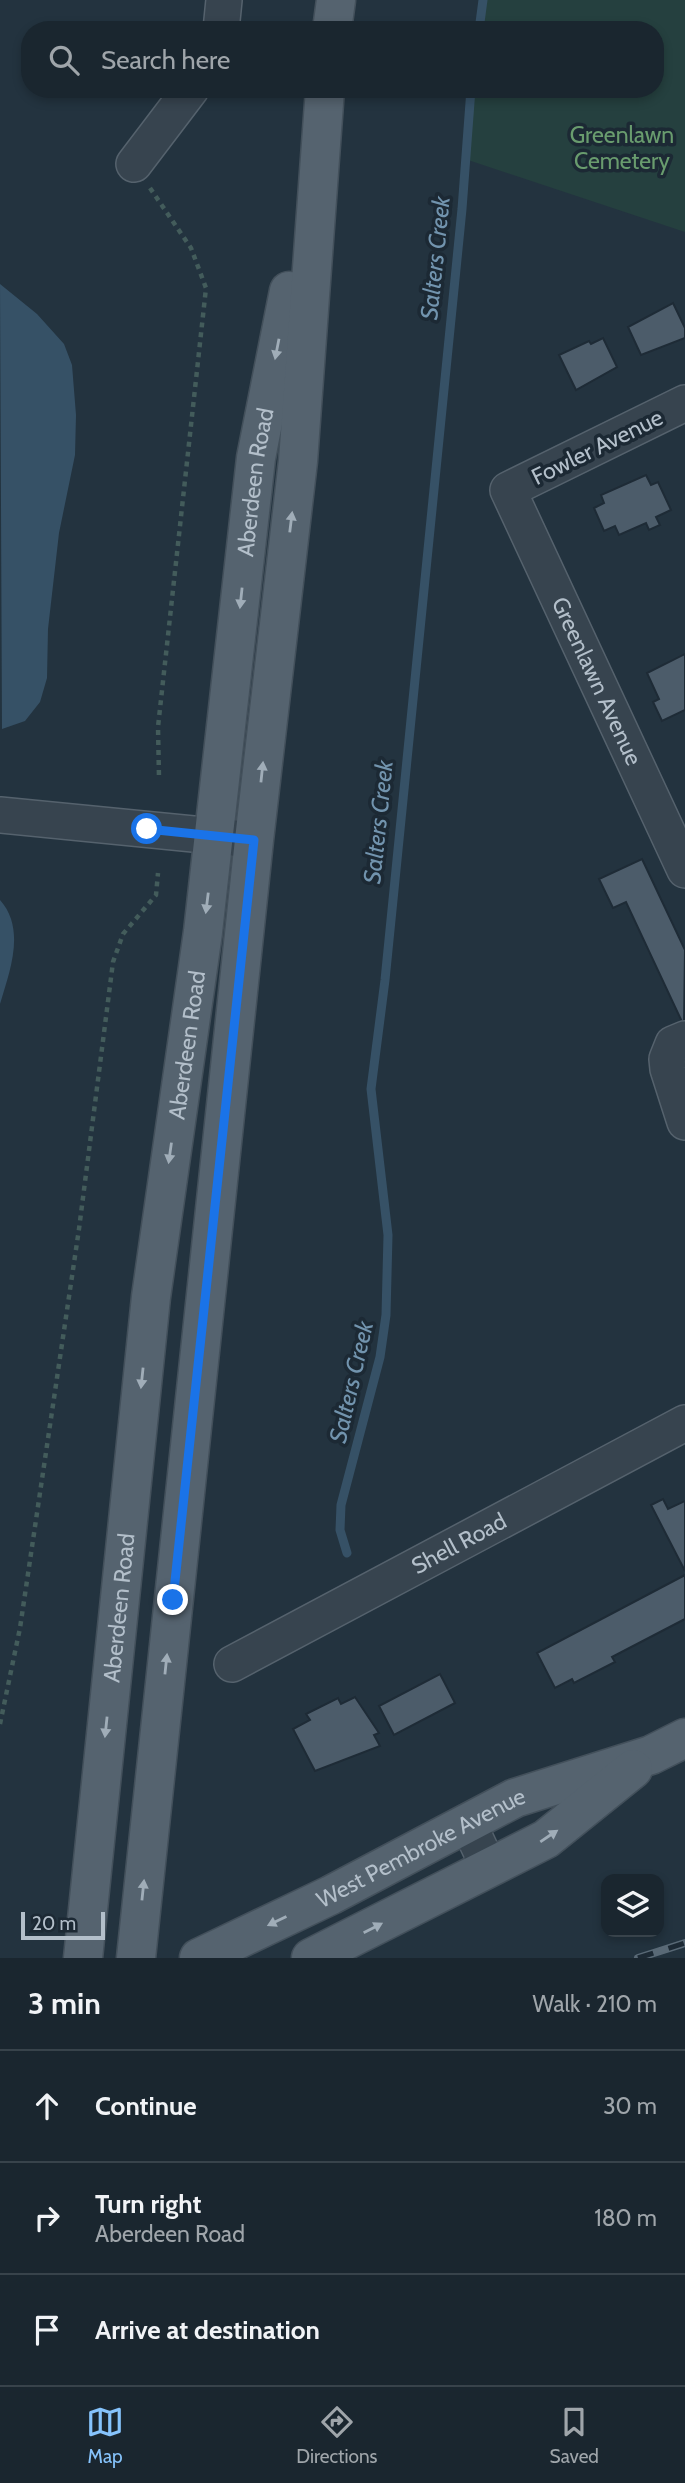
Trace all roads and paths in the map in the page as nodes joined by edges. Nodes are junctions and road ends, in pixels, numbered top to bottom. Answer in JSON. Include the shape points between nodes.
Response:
{"nodes":[{"id":1,"x":224,"y":0,"type":"edge"},
{"id":2,"x":336,"y":0,"type":"edge"},
{"id":3,"x":222,"y":21,"type":"edge"},
{"id":4,"x":333,"y":21,"type":"edge"},
{"id":5,"x":184,"y":98,"type":"edge"},
{"id":6,"x":324,"y":98,"type":"edge"},
{"id":7,"x":319,"y":138,"type":"junction"},
{"id":8,"x":134,"y":164,"type":"joint"},
{"id":9,"x":685,"y":403,"type":"edge"},
{"id":10,"x":508,"y":490,"type":"joint"},
{"id":11,"x":159,"y":778,"type":"dead end"},
{"id":12,"x":0,"y":815,"type":"edge"},
{"id":13,"x":215,"y":835,"type":"junction"},
{"id":14,"x":254,"y":840,"type":"junction"},
{"id":15,"x":685,"y":870,"type":"edge"},
{"id":16,"x":158,"y":873,"type":"dead end"},
{"id":17,"x":685,"y":1039,"type":"edge"},
{"id":18,"x":685,"y":1122,"type":"edge"},
{"id":19,"x":685,"y":1423,"type":"edge"},
{"id":20,"x":232,"y":1664,"type":"dead end"},
{"id":21,"x":0,"y":1724,"type":"edge"},
{"id":22,"x":685,"y":1738,"type":"edge"},
{"id":23,"x":652,"y":1755,"type":"junction"},
{"id":24,"x":468,"y":1823,"type":"junction"},
{"id":25,"x":489,"y":1868,"type":"junction"},
{"id":26,"x":83,"y":1958,"type":"edge"},
{"id":27,"x":136,"y":1958,"type":"edge"},
{"id":28,"x":199,"y":1958,"type":"edge"},
{"id":29,"x":311,"y":1958,"type":"edge"}],
"edges":[{"from":1,"to":3,"type":"street"},
{"from":2,"to":4,"type":"main road"},
{"from":5,"to":8,"type":"street"},
{"from":6,"to":7,"type":"main road","name":"Aberdeen Road"},
{"from":7,"to":13,"type":"main road","name":"Aberdeen Road","one_way":true,"via":[[256,458]]},
{"from":14,"to":7,"type":"main road","name":"Aberdeen Road","one_way":true,"via":[[298,461]]},
{"from":8,"to":11,"type":"path","via":[[191,248],[206,288],[158,727]]},
{"from":9,"to":10,"type":"street","name":"Fowler Avenue"},
{"from":10,"to":15,"type":"street","name":"Greenlawn Avenue"},
{"from":12,"to":13,"type":"street"},
{"from":13,"to":14,"type":"street"},
{"from":13,"to":26,"type":"main road","name":"Aberdeen Road","one_way":true,"via":[[151,1297]]},
{"from":27,"to":14,"type":"main road","name":"Aberdeen Road","one_way":true},
{"from":16,"to":21,"type":"path","via":[[156,895],[123,934],[113,962],[20,1628]]},
{"from":17,"to":18,"type":"street","via":[[673,1044],[667,1059]]},
{"from":19,"to":20,"type":"street","name":"Shell Road"},
{"from":22,"to":23,"type":"main road","name":"West Pembroke Avenue"},
{"from":23,"to":24,"type":"main road","name":"West Pembroke Avenue","via":[[515,1798]]},
{"from":25,"to":23,"type":"main road","name":"West Pembroke Avenue","one_way":true,"via":[[546,1839]]},
{"from":24,"to":25,"type":"street"},
{"from":24,"to":28,"type":"main road","name":"West Pembroke Avenue","one_way":true},
{"from":29,"to":25,"type":"main road","name":"West Pembroke Avenue","one_way":true}]}
